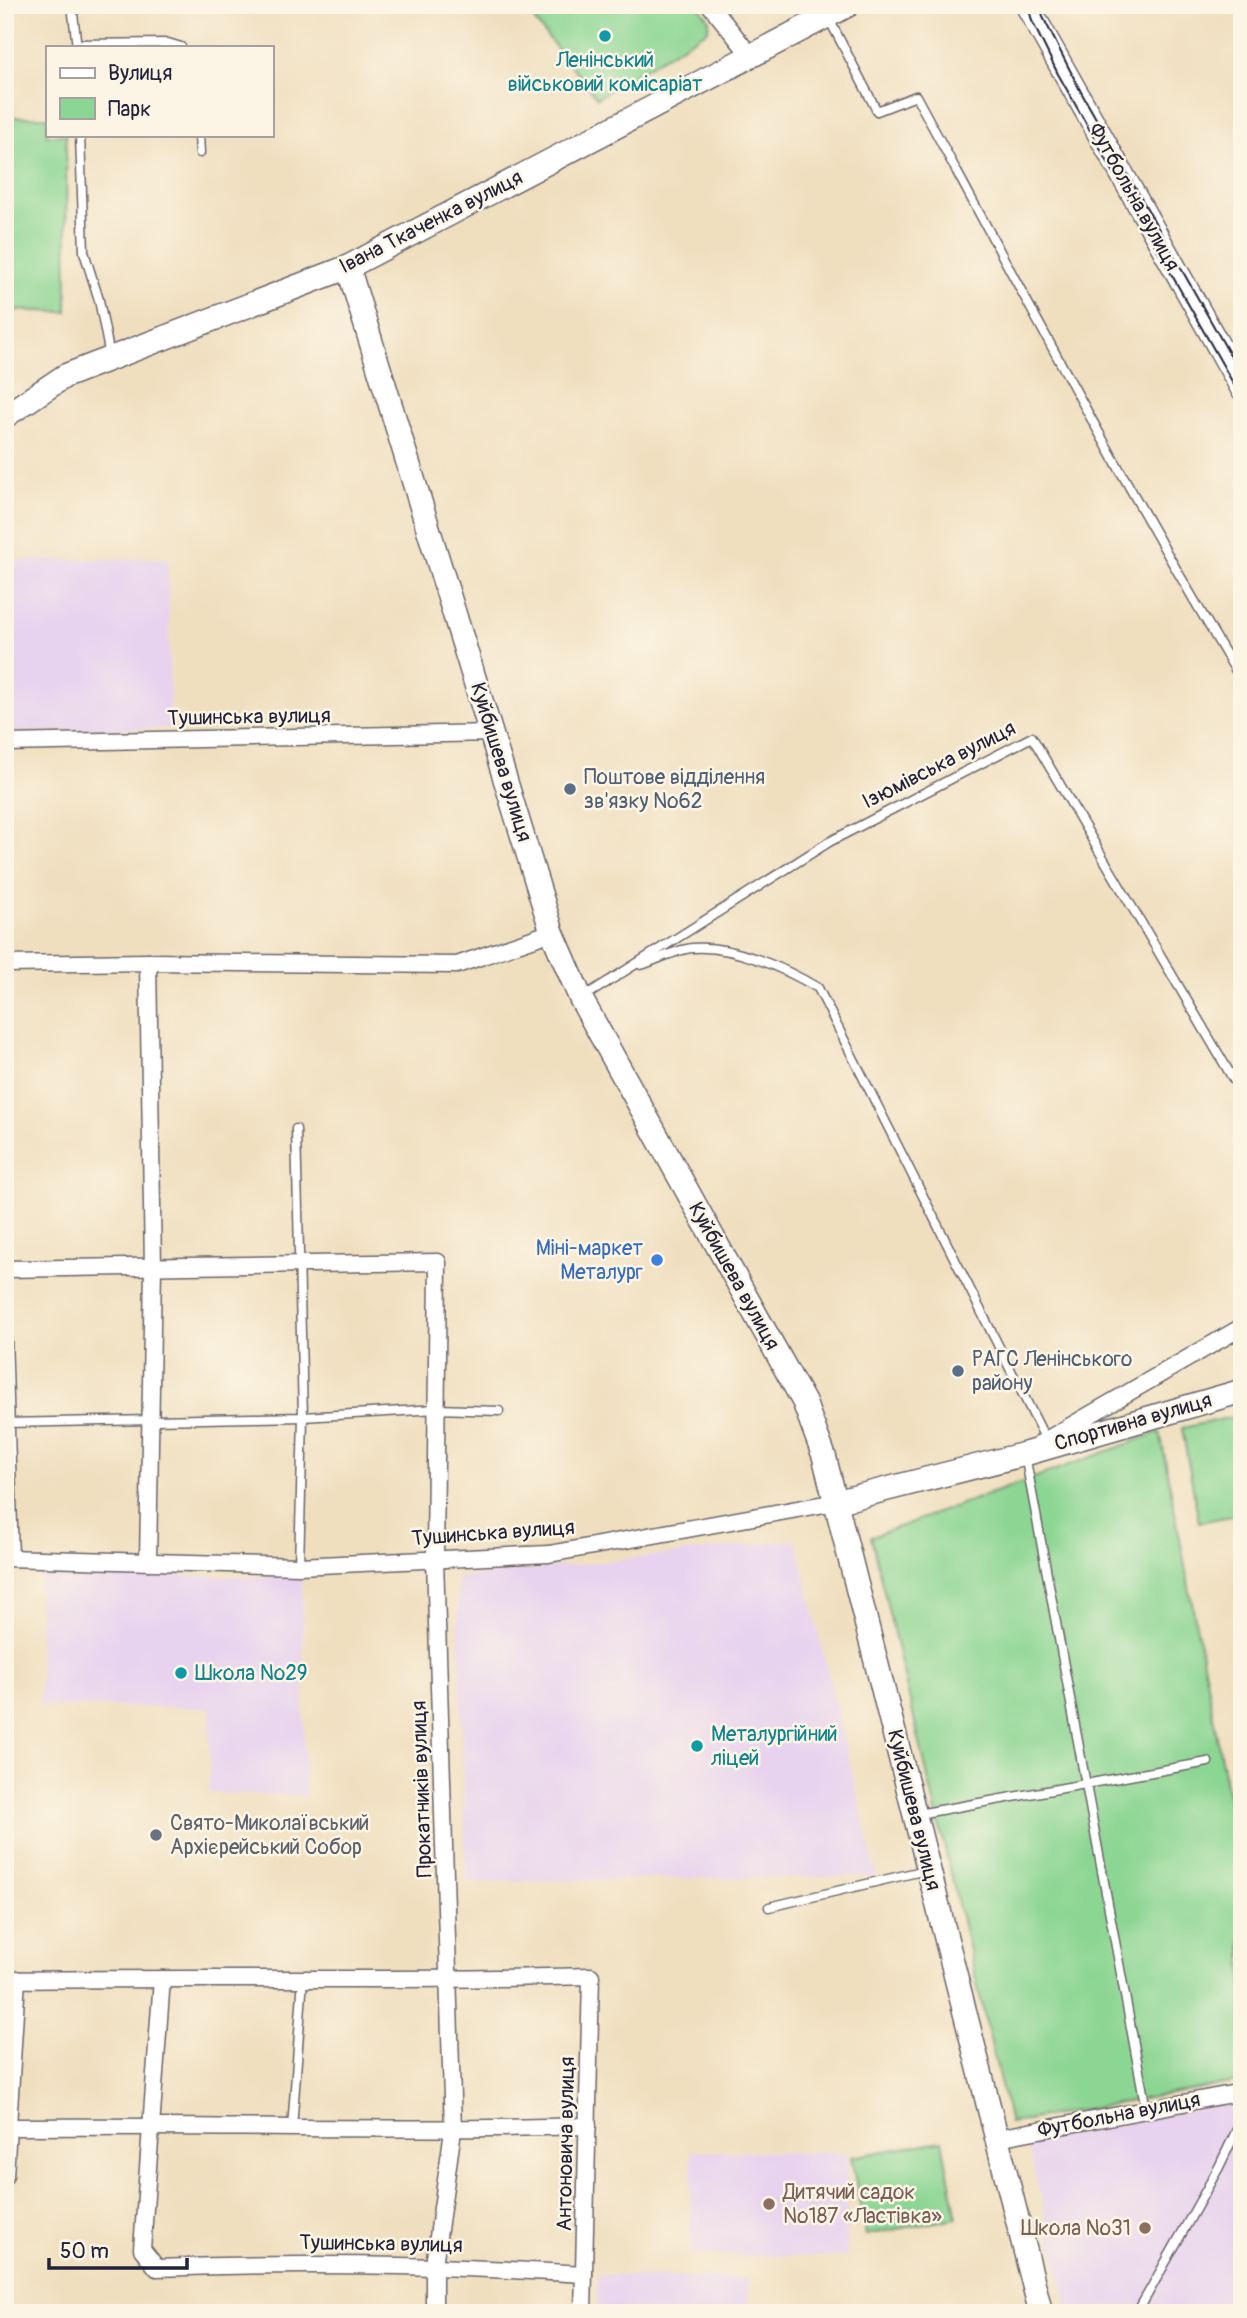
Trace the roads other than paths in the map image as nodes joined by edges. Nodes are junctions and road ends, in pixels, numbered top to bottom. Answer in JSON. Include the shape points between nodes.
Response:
{"nodes":[{"id":1,"x":72,"y":5,"type":"edge"},
{"id":2,"x":710,"y":5,"type":"edge"},
{"id":3,"x":848,"y":5,"type":"edge"},
{"id":4,"x":1027,"y":5,"type":"edge"},
{"id":5,"x":827,"y":16,"type":"junction"},
{"id":6,"x":77,"y":45,"type":"edge"},
{"id":7,"x":178,"y":46,"type":"edge"},
{"id":8,"x":751,"y":56,"type":"junction"},
{"id":9,"x":80,"y":136,"type":"edge"},
{"id":10,"x":200,"y":136,"type":"edge"},
{"id":11,"x":200,"y":153,"type":"dead end"},
{"id":12,"x":348,"y":267,"type":"junction"},
{"id":13,"x":111,"y":359,"type":"junction"},
{"id":14,"x":1242,"y":388,"type":"edge"},
{"id":15,"x":5,"y":416,"type":"edge"},
{"id":16,"x":1242,"y":681,"type":"edge"},
{"id":17,"x":493,"y":733,"type":"junction"},
{"id":18,"x":5,"y":743,"type":"edge"},
{"id":19,"x":552,"y":932,"type":"junction"},
{"id":20,"x":148,"y":961,"type":"junction"},
{"id":21,"x":5,"y":964,"type":"edge"},
{"id":22,"x":629,"y":968,"type":"junction"},
{"id":23,"x":581,"y":999,"type":"junction"},
{"id":24,"x":1242,"y":1094,"type":"edge"},
{"id":25,"x":296,"y":1129,"type":"dead end"},
{"id":26,"x":299,"y":1265,"type":"junction"},
{"id":27,"x":153,"y":1267,"type":"junction"},
{"id":28,"x":5,"y":1270,"type":"edge"},
{"id":29,"x":1242,"y":1327,"type":"edge"},
{"id":30,"x":1242,"y":1391,"type":"edge"},
{"id":31,"x":437,"y":1409,"type":"junction"},
{"id":32,"x":499,"y":1411,"type":"dead end"},
{"id":33,"x":303,"y":1418,"type":"junction"},
{"id":34,"x":152,"y":1420,"type":"junction"},
{"id":35,"x":9,"y":1423,"type":"edge"},
{"id":36,"x":1046,"y":1440,"type":"junction"},
{"id":37,"x":1025,"y":1454,"type":"junction"},
{"id":38,"x":836,"y":1502,"type":"junction"},
{"id":39,"x":10,"y":1558,"type":"edge"},
{"id":40,"x":435,"y":1559,"type":"junction"},
{"id":41,"x":148,"y":1562,"type":"junction"},
{"id":42,"x":299,"y":1566,"type":"junction"},
{"id":43,"x":1208,"y":1762,"type":"dead end"},
{"id":44,"x":1084,"y":1784,"type":"junction"},
{"id":45,"x":916,"y":1814,"type":"junction"},
{"id":46,"x":930,"y":1869,"type":"junction"},
{"id":47,"x":769,"y":1907,"type":"dead end"},
{"id":48,"x":303,"y":1978,"type":"junction"},
{"id":49,"x":162,"y":1979,"type":"junction"},
{"id":50,"x":11,"y":1980,"type":"edge"},
{"id":51,"x":450,"y":1980,"type":"junction"},
{"id":52,"x":1242,"y":2092,"type":"edge"},
{"id":53,"x":1146,"y":2109,"type":"junction"},
{"id":54,"x":1242,"y":2119,"type":"edge"},
{"id":55,"x":153,"y":2125,"type":"junction"},
{"id":56,"x":588,"y":2126,"type":"junction"},
{"id":57,"x":8,"y":2127,"type":"junction"},
{"id":58,"x":292,"y":2129,"type":"junction"},
{"id":59,"x":453,"y":2130,"type":"junction"},
{"id":60,"x":997,"y":2138,"type":"junction"},
{"id":61,"x":5,"y":2176,"type":"edge"},
{"id":62,"x":434,"y":2265,"type":"junction"},
{"id":63,"x":584,"y":2274,"type":"junction"},
{"id":64,"x":434,"y":2313,"type":"edge"},
{"id":65,"x":583,"y":2313,"type":"edge"},
{"id":66,"x":1041,"y":2313,"type":"edge"},
{"id":67,"x":1137,"y":2313,"type":"edge"}],
"edges":[{"from":1,"to":6,"type":"lane"},
{"from":2,"to":8,"type":"street"},
{"from":3,"to":5,"type":"main road","name":"Івана Ткаченка вулиця"},
{"from":4,"to":14,"type":"main road","name":"Футбольна вулиця"},
{"from":5,"to":8,"type":"main road","name":"Івана Ткаченка вулиця"},
{"from":5,"to":16,"type":"lane","via":[[877,111],[916,96],[1104,443]]},
{"from":6,"to":7,"type":"lane"},
{"from":8,"to":12,"type":"main road","name":"Івана Ткаченка вулиця"},
{"from":9,"to":13,"type":"lane","via":[[84,251]]},
{"from":10,"to":11,"type":"lane"},
{"from":12,"to":13,"type":"main road","name":"Івана Ткаченка вулиця"},
{"from":12,"to":17,"type":"main road","name":"Куйбишева вулиця"},
{"from":13,"to":15,"type":"main road","name":"Івана Ткаченка вулиця","via":[[65,376]]},
{"from":17,"to":18,"type":"street","name":"Тушинська вулиця"},
{"from":17,"to":19,"type":"main road","name":"Куйбишева вулиця"},
{"from":19,"to":20,"type":"street","via":[[457,965]]},
{"from":19,"to":23,"type":"main road","name":"Куйбишева вулиця"},
{"from":20,"to":21,"type":"street"},
{"from":20,"to":27,"type":"street"},
{"from":22,"to":23,"type":"lane","name":"Ізюмівська вулиця"},
{"from":22,"to":24,"type":"lane","name":"Ізюмівська вулиця","via":[[829,842],[1032,737]]},
{"from":22,"to":36,"type":"lane","via":[[693,948],[782,967],[818,988]]},
{"from":23,"to":38,"type":"main road","name":"Куйбишева вулиця","via":[[804,1402]]},
{"from":25,"to":26,"type":"lane"},
{"from":26,"to":27,"type":"street"},
{"from":26,"to":31,"type":"street","name":"Прокатників вулиця","via":[[438,1262]]},
{"from":26,"to":33,"type":"lane"},
{"from":27,"to":28,"type":"street"},
{"from":27,"to":34,"type":"street"},
{"from":28,"to":35,"type":"lane"},
{"from":29,"to":36,"type":"street","name":"Спортивна вулиця"},
{"from":30,"to":37,"type":"main road","name":"Спортивна вулиця"},
{"from":31,"to":32,"type":"lane"},
{"from":31,"to":33,"type":"lane"},
{"from":31,"to":40,"type":"street","name":"Прокатників вулиця"},
{"from":33,"to":34,"type":"lane"},
{"from":33,"to":42,"type":"lane"},
{"from":34,"to":35,"type":"lane"},
{"from":34,"to":41,"type":"street"},
{"from":35,"to":39,"type":"lane"},
{"from":36,"to":37,"type":"street","name":"Спортивна вулиця"},
{"from":37,"to":38,"type":"main road","name":"Спортивна вулиця"},
{"from":37,"to":44,"type":"lane"},
{"from":38,"to":40,"type":"street","name":"Тушинська вулиця","via":[[549,1554]]},
{"from":38,"to":45,"type":"main road","name":"Куйбишева вулиця"},
{"from":39,"to":41,"type":"street","name":"Тушинська вулиця"},
{"from":40,"to":42,"type":"street","name":"Тушинська вулиця"},
{"from":40,"to":51,"type":"street","name":"Прокатників вулиця"},
{"from":41,"to":42,"type":"street","name":"Тушинська вулиця"},
{"from":43,"to":44,"type":"lane"},
{"from":44,"to":45,"type":"lane"},
{"from":44,"to":53,"type":"lane"},
{"from":45,"to":46,"type":"main road","name":"Куйбишева вулиця"},
{"from":46,"to":47,"type":"lane"},
{"from":46,"to":60,"type":"main road","name":"Куйбишева вулиця"},
{"from":48,"to":49,"type":"street"},
{"from":48,"to":51,"type":"street"},
{"from":48,"to":58,"type":"lane"},
{"from":49,"to":50,"type":"street"},
{"from":49,"to":55,"type":"street","name":"Тушинська вулиця"},
{"from":50,"to":57,"type":"street"},
{"from":51,"to":56,"type":"street","name":"Антоновича вулиця","via":[[591,1976]]},
{"from":51,"to":59,"type":"street","name":"Прокатників вулиця"},
{"from":52,"to":53,"type":"street","name":"Футбольна вулиця"},
{"from":53,"to":60,"type":"street","name":"Футбольна вулиця"},
{"from":54,"to":67,"type":"lane"},
{"from":55,"to":57,"type":"street"},
{"from":55,"to":58,"type":"street"},
{"from":55,"to":62,"type":"street","name":"Тушинська вулиця","via":[[142,2249],[157,2267]]},
{"from":56,"to":59,"type":"street"},
{"from":56,"to":63,"type":"street","name":"Антоновича вулиця"},
{"from":57,"to":61,"type":"street"},
{"from":58,"to":59,"type":"street"},
{"from":59,"to":62,"type":"street","name":"Прокатників вулиця"},
{"from":60,"to":66,"type":"main road","name":"Куйбишева вулиця"},
{"from":62,"to":63,"type":"street","name":"Тушинська вулиця"},
{"from":62,"to":64,"type":"street","name":"Прокатників вулиця"},
{"from":63,"to":65,"type":"street","name":"Антоновича вулиця"}]}
